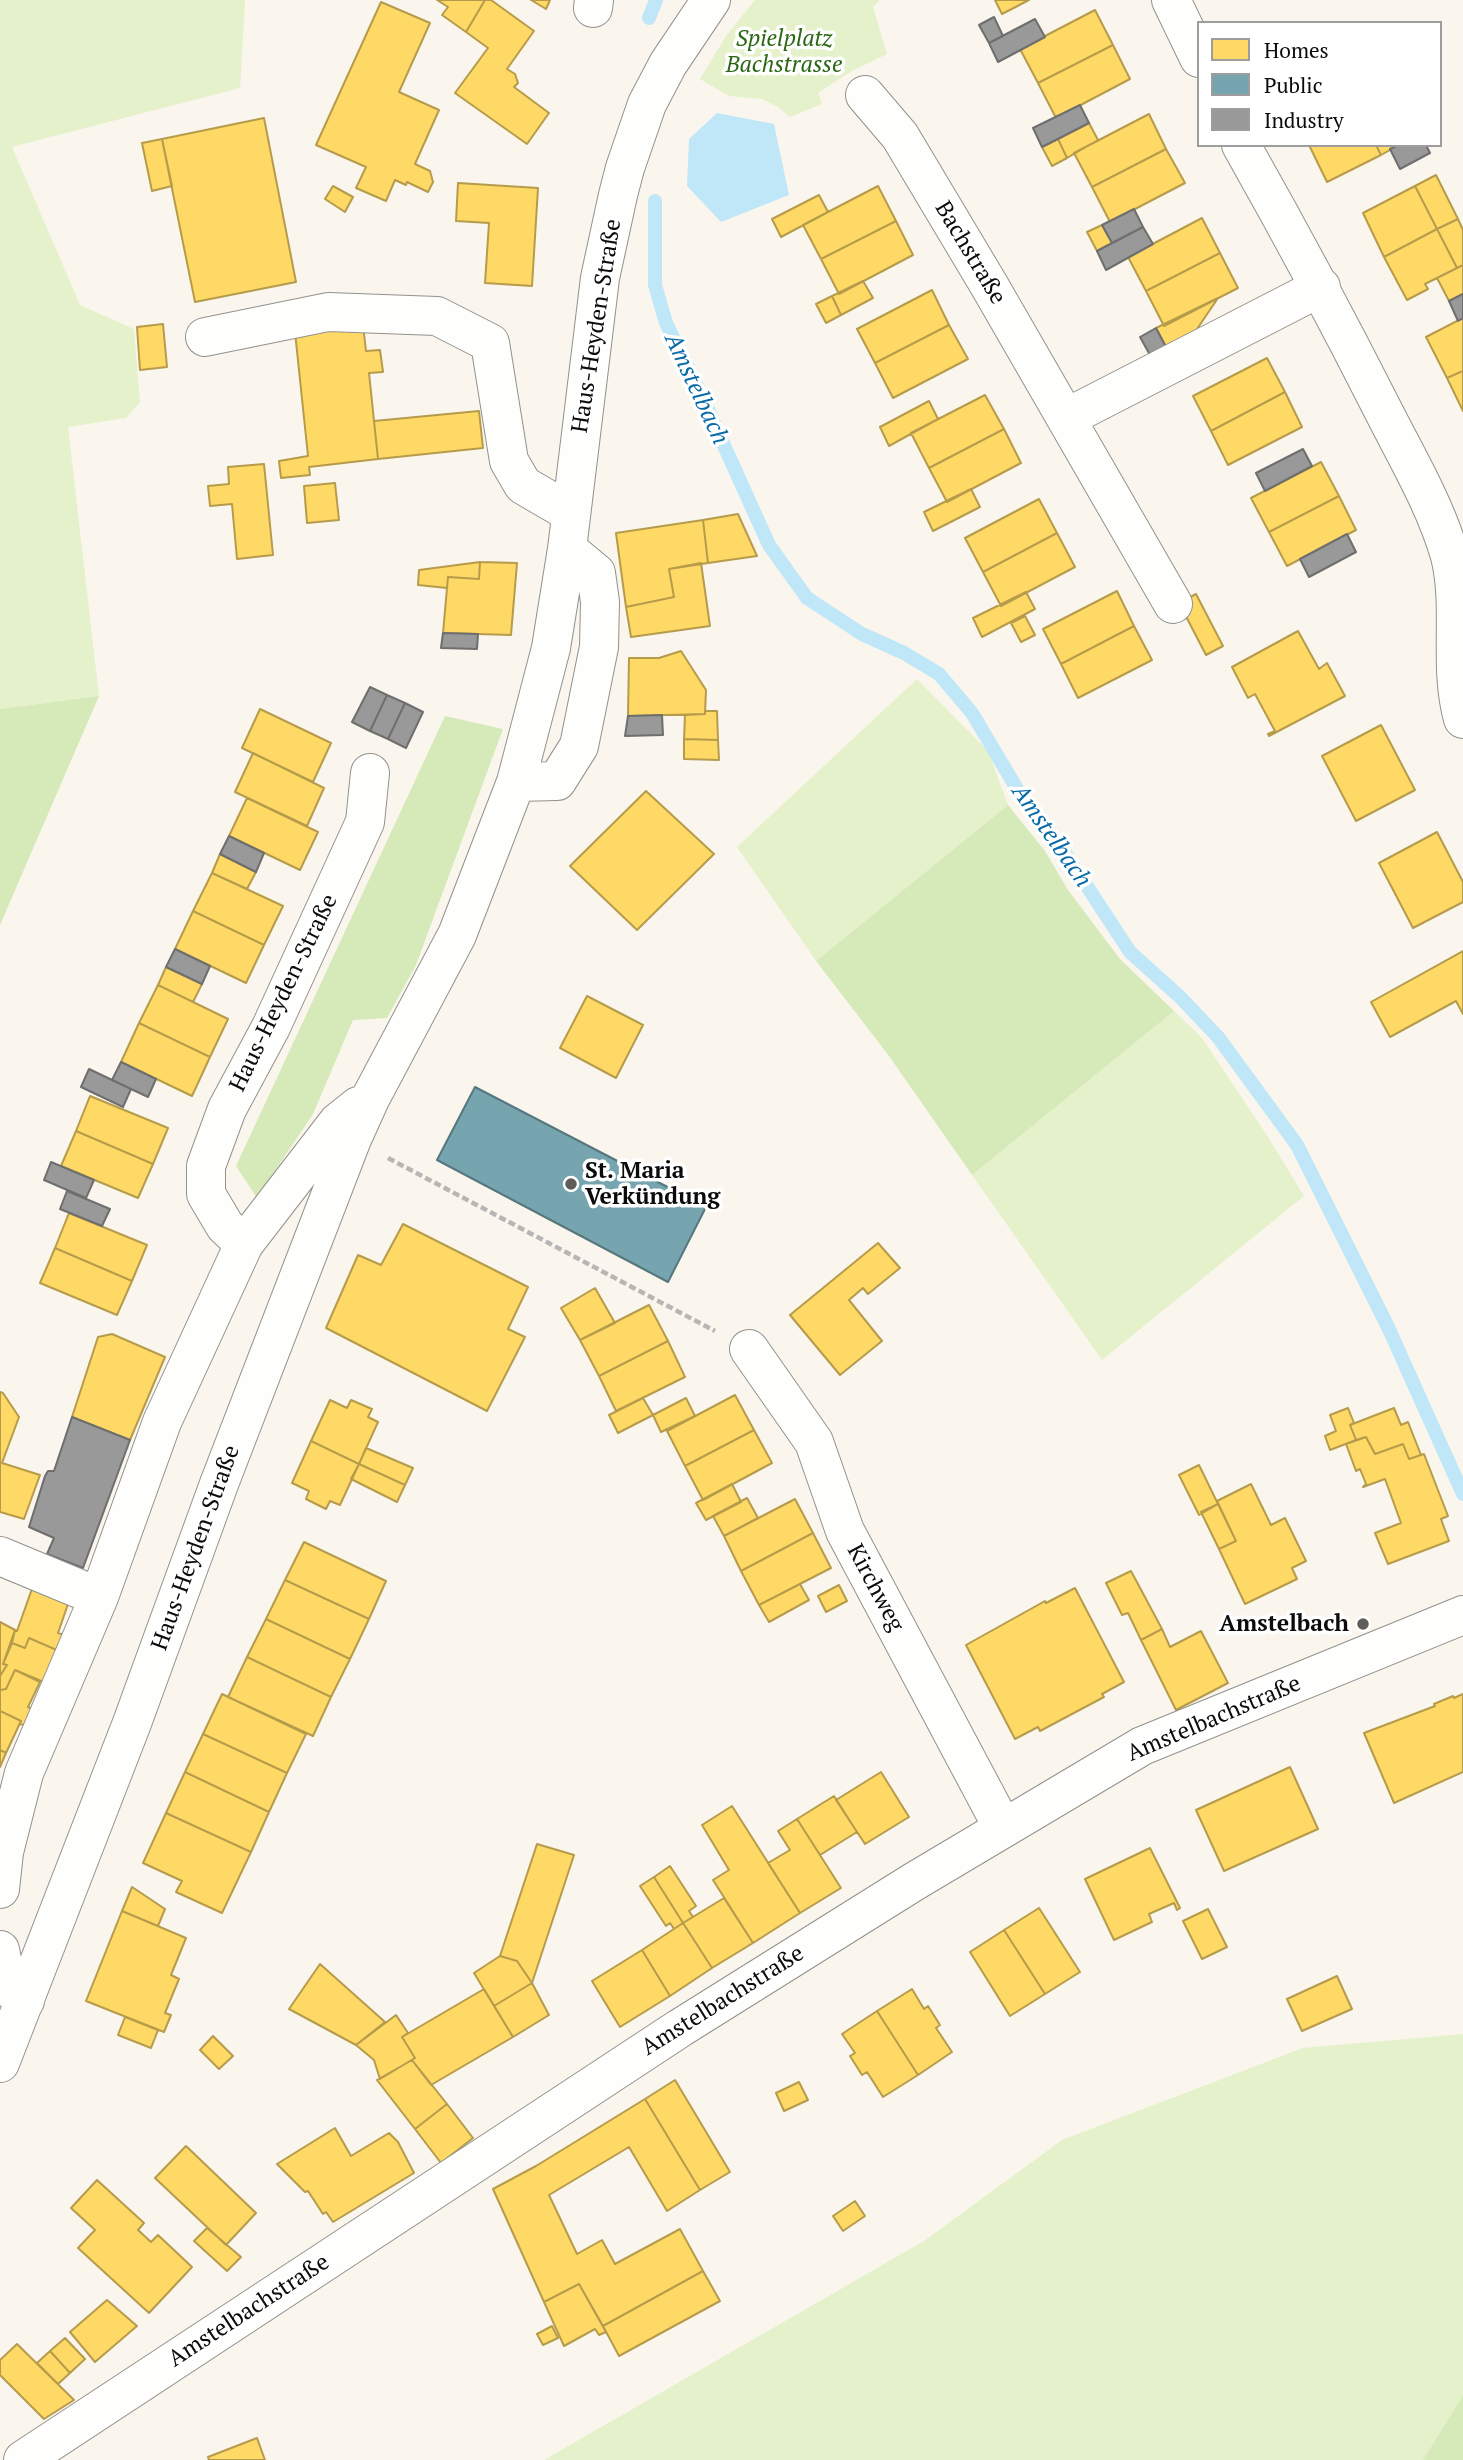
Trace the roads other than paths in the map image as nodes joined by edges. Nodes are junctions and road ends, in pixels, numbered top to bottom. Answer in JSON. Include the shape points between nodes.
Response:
{"nodes":[{"id":1,"x":711,"y":0,"type":"edge"},
{"id":2,"x":1171,"y":0,"type":"edge"},
{"id":3,"x":1197,"y":54,"type":"edge"},
{"id":4,"x":865,"y":95,"type":"dead end"},
{"id":5,"x":1242,"y":147,"type":"edge"},
{"id":6,"x":1321,"y":287,"type":"junction"},
{"id":7,"x":205,"y":337,"type":"dead end"},
{"id":8,"x":1066,"y":418,"type":"junction"},
{"id":9,"x":569,"y":531,"type":"junction"},
{"id":10,"x":1173,"y":604,"type":"dead end"},
{"id":11,"x":1460,"y":608,"type":"edge"},
{"id":12,"x":1463,"y":719,"type":"edge"},
{"id":13,"x":370,"y":773,"type":"dead end"},
{"id":14,"x":516,"y":782,"type":"junction"},
{"id":15,"x":371,"y":1097,"type":"junction"},
{"id":16,"x":244,"y":1244,"type":"junction"},
{"id":17,"x":749,"y":1349,"type":"road end"},
{"id":18,"x":0,"y":1556,"type":"edge"},
{"id":19,"x":99,"y":1597,"type":"junction"},
{"id":20,"x":1463,"y":1615,"type":"edge"},
{"id":21,"x":1003,"y":1828,"type":"junction"},
{"id":22,"x":2,"y":1852,"type":"edge"},
{"id":23,"x":0,"y":1889,"type":"edge"},
{"id":24,"x":0,"y":1950,"type":"edge"},
{"id":25,"x":25,"y":2001,"type":"junction"},
{"id":26,"x":0,"y":2063,"type":"edge"},
{"id":27,"x":23,"y":2460,"type":"edge"}],
"edges":[{"from":1,"to":9,"type":"street","name":"Haus-Heyden-Straße","via":[[647,104],[625,168],[600,278]]},
{"from":2,"to":3,"type":"street"},
{"from":4,"to":8,"type":"street","name":"Bachstraße","via":[[900,136]]},
{"from":5,"to":6,"type":"street"},
{"from":6,"to":8,"type":"street"},
{"from":6,"to":11,"type":"street","via":[[1432,506],[1450,557]]},
{"from":7,"to":9,"type":"street","via":[[328,312],[437,316],[490,343],[509,461],[523,485]]},
{"from":8,"to":10,"type":"street","name":"Bachstraße"},
{"from":9,"to":14,"type":"street","name":"Haus-Heyden-Straße","via":[[551,648]]},
{"from":9,"to":14,"type":"street","via":[[596,573],[600,602],[599,647],[579,746],[557,781]]},
{"from":11,"to":12,"type":"street","via":[[1455,661]]},
{"from":13,"to":16,"type":"street","name":"Haus-Heyden-Straße","via":[[366,822],[271,1027],[227,1109],[206,1166],[206,1194],[225,1226]]},
{"from":14,"to":15,"type":"street","name":"Haus-Heyden-Straße","via":[[457,935]]},
{"from":15,"to":16,"type":"street","name":"Haus-Heyden-Straße","via":[[338,1122]]},
{"from":15,"to":25,"type":"street","name":"Haus-Heyden-Straße"},
{"from":16,"to":19,"type":"street","name":"Haus-Heyden-Straße","via":[[162,1422]]},
{"from":17,"to":21,"type":"street","name":"Kirchweg","via":[[814,1442],[845,1531]]},
{"from":18,"to":19,"type":"street"},
{"from":19,"to":22,"type":"street","name":"Haus-Heyden-Straße","via":[[24,1773]]},
{"from":20,"to":21,"type":"street","name":"Amstelbachstraße","via":[[1142,1746]]},
{"from":21,"to":27,"type":"street","name":"Amstelbachstraße","via":[[680,2028]]},
{"from":22,"to":23,"type":"street","name":"Haus-Heyden-Straße"},
{"from":24,"to":25,"type":"street","via":[[8,1987]]},
{"from":25,"to":26,"type":"street","name":"Haus-Heyden-Straße"}]}
